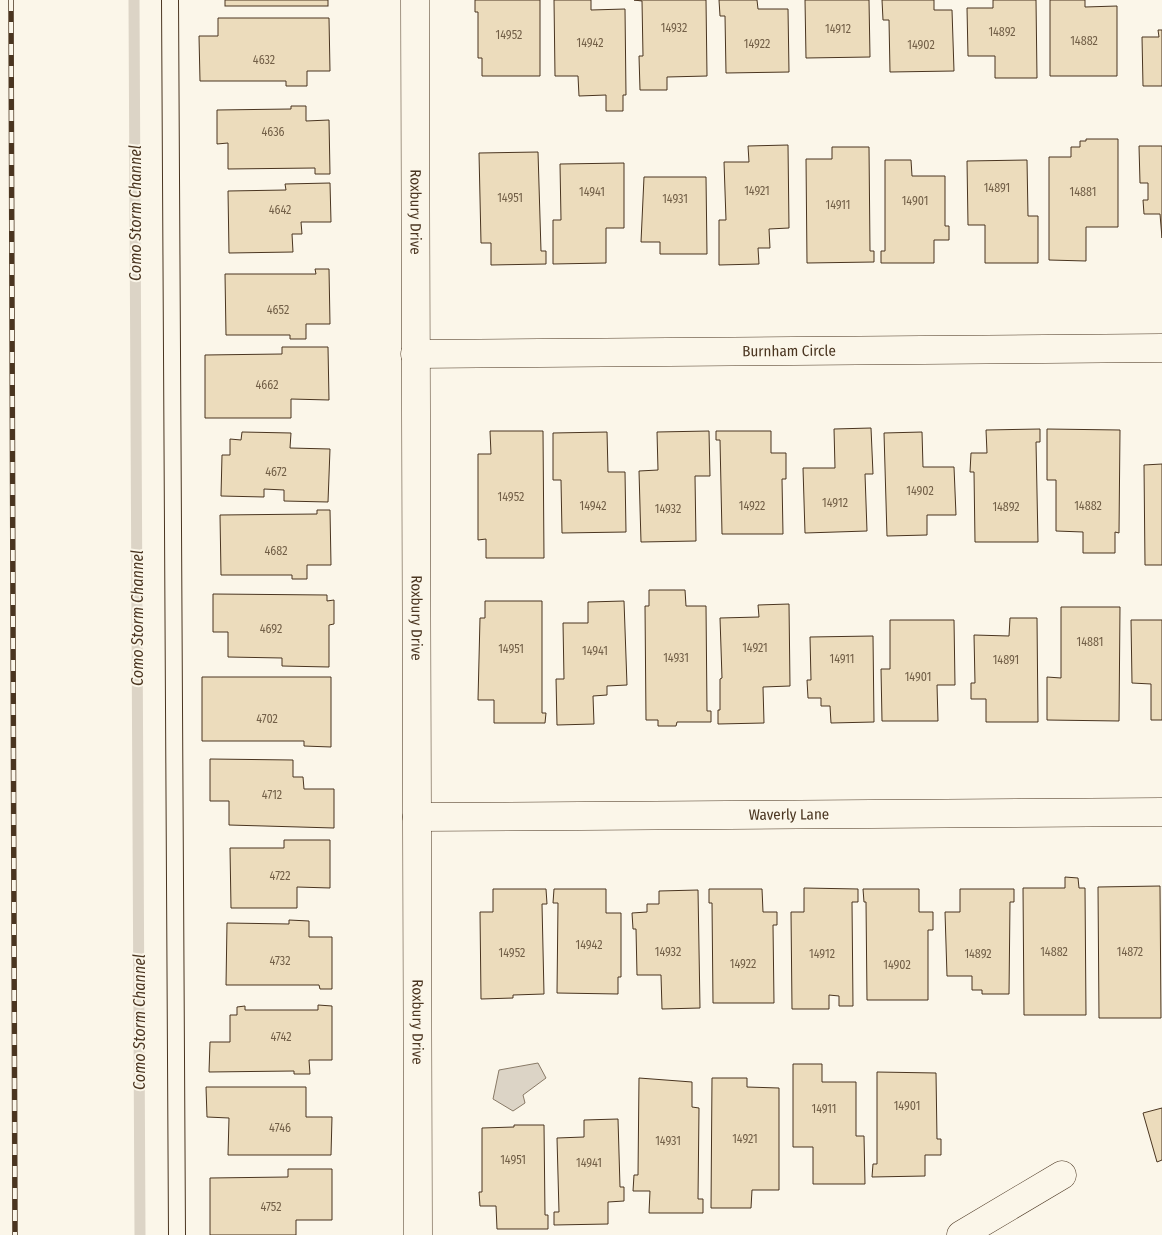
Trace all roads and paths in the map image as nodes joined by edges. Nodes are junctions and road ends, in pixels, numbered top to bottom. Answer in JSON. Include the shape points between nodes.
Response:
{"nodes":[{"id":1,"x":170,"y":0,"type":"edge"},
{"id":2,"x":415,"y":0,"type":"edge"},
{"id":3,"x":1162,"y":348,"type":"edge"},
{"id":4,"x":415,"y":354,"type":"junction"},
{"id":5,"x":1162,"y":812,"type":"edge"},
{"id":6,"x":417,"y":817,"type":"junction"},
{"id":7,"x":1062,"y":1175,"type":"dead end"},
{"id":8,"x":176,"y":1235,"type":"edge"},
{"id":9,"x":418,"y":1235,"type":"edge"},
{"id":10,"x":961,"y":1235,"type":"edge"}],
"edges":[{"from":1,"to":8,"type":"lane"},
{"from":2,"to":4,"type":"street","name":"Roxbury Drive"},
{"from":3,"to":4,"type":"street","name":"Burnham Circle"},
{"from":4,"to":6,"type":"street","name":"Roxbury Drive"},
{"from":5,"to":6,"type":"street","name":"Waverly Lane"},
{"from":6,"to":9,"type":"street","name":"Roxbury Drive"},
{"from":7,"to":10,"type":"street"}]}
